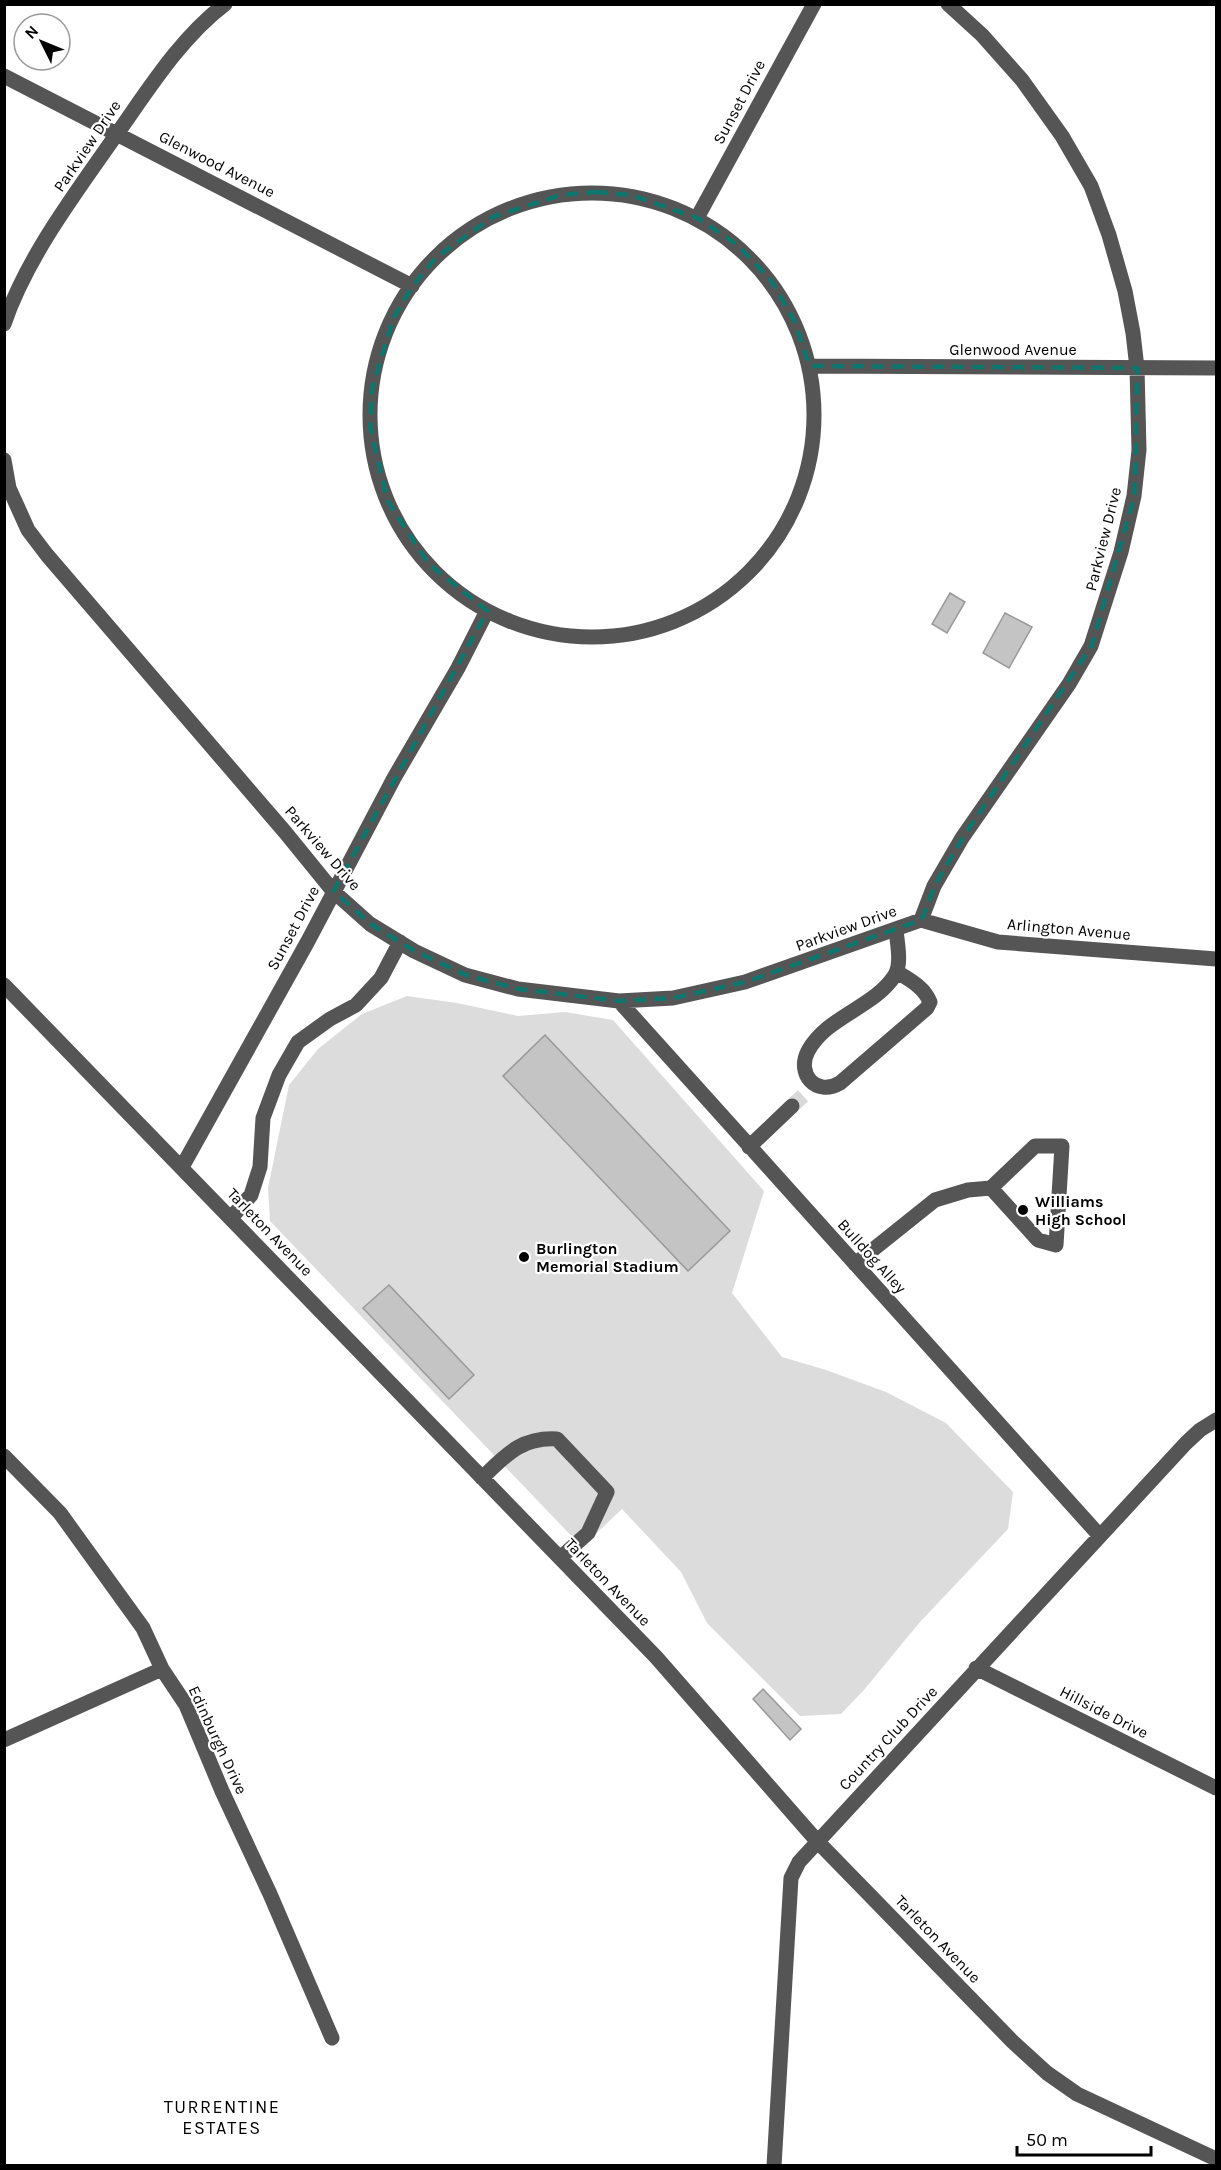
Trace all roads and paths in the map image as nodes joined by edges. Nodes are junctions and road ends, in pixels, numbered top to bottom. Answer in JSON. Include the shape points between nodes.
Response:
{"nodes":[{"id":1,"x":225,"y":4,"type":"edge"},
{"id":2,"x":814,"y":4,"type":"edge"},
{"id":3,"x":948,"y":4,"type":"edge"},
{"id":4,"x":4,"y":76,"type":"edge"},
{"id":5,"x":117,"y":134,"type":"junction"},
{"id":6,"x":697,"y":218,"type":"junction"},
{"id":7,"x":412,"y":286,"type":"junction"},
{"id":8,"x":4,"y":324,"type":"edge"},
{"id":9,"x":809,"y":366,"type":"junction"},
{"id":10,"x":1137,"y":368,"type":"junction"},
{"id":11,"x":1216,"y":368,"type":"edge"},
{"id":12,"x":4,"y":460,"type":"edge"},
{"id":13,"x":487,"y":611,"type":"junction"},
{"id":14,"x":333,"y":891,"type":"junction"},
{"id":15,"x":921,"y":920,"type":"junction"},
{"id":16,"x":896,"y":929,"type":"junction"},
{"id":17,"x":400,"y":942,"type":"junction"},
{"id":18,"x":1216,"y":958,"type":"edge"},
{"id":19,"x":897,"y":972,"type":"junction"},
{"id":20,"x":4,"y":985,"type":"edge"},
{"id":21,"x":619,"y":1000,"type":"junction"},
{"id":22,"x":792,"y":1106,"type":"tunnel mouth"},
{"id":23,"x":749,"y":1147,"type":"junction"},
{"id":24,"x":182,"y":1167,"type":"junction"},
{"id":25,"x":991,"y":1188,"type":"junction"},
{"id":26,"x":231,"y":1218,"type":"junction"},
{"id":27,"x":855,"y":1264,"type":"junction"},
{"id":28,"x":1216,"y":1420,"type":"edge"},
{"id":29,"x":4,"y":1456,"type":"edge"},
{"id":30,"x":482,"y":1478,"type":"junction"},
{"id":31,"x":1100,"y":1535,"type":"junction"},
{"id":32,"x":560,"y":1558,"type":"junction"},
{"id":33,"x":976,"y":1668,"type":"junction"},
{"id":34,"x":162,"y":1669,"type":"junction"},
{"id":35,"x":4,"y":1740,"type":"edge"},
{"id":36,"x":1216,"y":1788,"type":"edge"},
{"id":37,"x":817,"y":1841,"type":"junction"},
{"id":38,"x":332,"y":2038,"type":"dead end"},
{"id":39,"x":1216,"y":2159,"type":"edge"},
{"id":40,"x":774,"y":2166,"type":"edge"}],
"edges":[{"from":1,"to":5,"type":"street","name":"Parkview Drive","via":[[178,50]]},
{"from":2,"to":6,"type":"street","name":"Sunset Drive"},
{"from":3,"to":10,"type":"street","name":"Parkview Drive","via":[[1022,80],[1091,186],[1125,291]]},
{"from":4,"to":5,"type":"street","name":"Glenwood Avenue"},
{"from":5,"to":7,"type":"street","name":"Glenwood Avenue"},
{"from":5,"to":8,"type":"street","name":"Parkview Drive","via":[[31,264]]},
{"from":6,"to":7,"type":"street","via":[[630,195],[595,192],[525,203],[462,235],[435,258]]},
{"from":6,"to":9,"type":"street","via":[[736,245],[770,280],[794,321]]},
{"from":7,"to":13,"type":"street","via":[[393,318],[375,372],[370,428],[376,465],[387,501],[410,542],[455,590]]},
{"from":9,"to":10,"type":"street","name":"Glenwood Avenue"},
{"from":9,"to":13,"type":"street","via":[[814,401],[807,472],[794,506],[770,546],[729,589],[693,612],[653,628],[611,636],[568,636],[526,627]]},
{"from":10,"to":11,"type":"street","name":"Glenwood Avenue"},
{"from":10,"to":15,"type":"street","name":"Parkview Drive","via":[[1139,450],[1134,496],[1110,591],[1091,646],[962,838],[934,886]]},
{"from":12,"to":14,"type":"street","name":"Parkview Drive","via":[[9,488],[28,530],[46,555]]},
{"from":13,"to":14,"type":"street","name":"Sunset Drive"},
{"from":14,"to":17,"type":"street","name":"Parkview Drive","via":[[370,924]]},
{"from":14,"to":24,"type":"street","name":"Sunset Drive"},
{"from":15,"to":16,"type":"street","name":"Parkview Drive"},
{"from":15,"to":18,"type":"street","name":"Arlington Avenue","via":[[998,942]]},
{"from":16,"to":19,"type":"street"},
{"from":16,"to":21,"type":"street","name":"Parkview Drive","via":[[745,982],[673,998]]},
{"from":17,"to":21,"type":"street","name":"Parkview Drive","via":[[465,975],[518,989]]},
{"from":17,"to":26,"type":"street","via":[[381,978],[356,1005],[298,1042],[279,1075],[263,1118],[260,1167],[251,1196]]},
{"from":19,"to":19,"type":"street","via":[[877,993],[825,1031],[808,1051],[805,1062],[811,1089],[831,1088],[840,1083],[927,1008],[927,995]]},
{"from":20,"to":24,"type":"street","name":"Tarleton Avenue"},
{"from":21,"to":23,"type":"street","name":"Bulldog Alley"},
{"from":22,"to":23,"type":"street"},
{"from":23,"to":27,"type":"street","name":"Bulldog Alley"},
{"from":24,"to":26,"type":"street","name":"Tarleton Avenue"},
{"from":25,"to":25,"type":"street","via":[[1038,1240],[1056,1245],[1062,1146],[1035,1146]]},
{"from":25,"to":27,"type":"street","via":[[935,1200]]},
{"from":26,"to":30,"type":"street","name":"Tarleton Avenue"},
{"from":27,"to":31,"type":"street","name":"Bulldog Alley"},
{"from":28,"to":31,"type":"street","name":"Country Club Drive","via":[[1186,1443]]},
{"from":29,"to":34,"type":"street","name":"Edinburgh Drive","via":[[60,1513],[99,1565],[143,1628]]},
{"from":30,"to":32,"type":"street","name":"Tarleton Avenue"},
{"from":30,"to":32,"type":"street","via":[[513,1448],[540,1438],[556,1439],[607,1492],[588,1533]]},
{"from":31,"to":33,"type":"street","name":"Country Club Drive"},
{"from":32,"to":37,"type":"street","name":"Tarleton Avenue","via":[[656,1657]]},
{"from":33,"to":36,"type":"street","name":"Hillside Drive"},
{"from":33,"to":37,"type":"street","name":"Country Club Drive"},
{"from":34,"to":35,"type":"street"},
{"from":34,"to":38,"type":"street","name":"Edinburgh Drive","via":[[186,1705]]},
{"from":37,"to":39,"type":"street","name":"Tarleton Avenue","via":[[1047,2073],[1077,2094]]},
{"from":37,"to":40,"type":"street","name":"Country Club Drive","via":[[791,1878]]}]}
